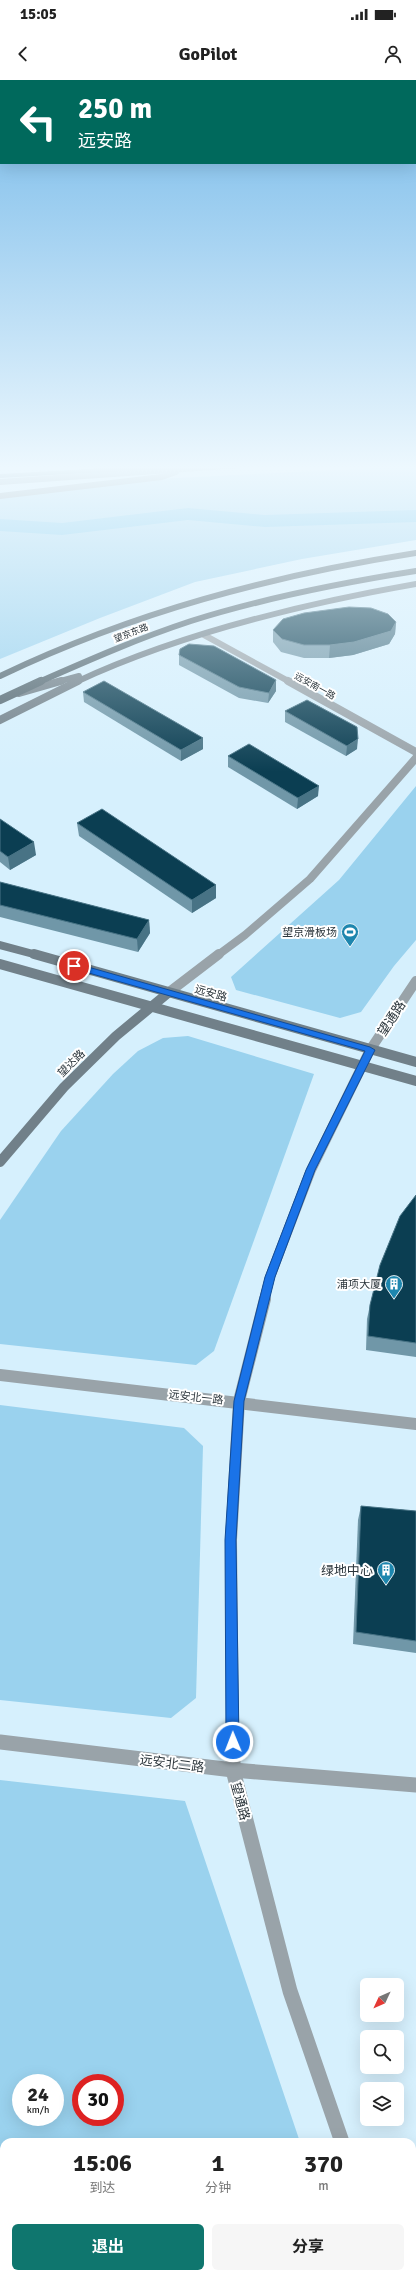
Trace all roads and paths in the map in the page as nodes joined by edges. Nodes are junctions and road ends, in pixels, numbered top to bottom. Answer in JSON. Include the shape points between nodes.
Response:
{"nodes":[{"id":1,"x":332,"y":568,"type":"edge"},
{"id":2,"x":416,"y":571,"type":"edge"},
{"id":3,"x":416,"y":584,"type":"edge"},
{"id":4,"x":204,"y":635,"type":"junction"},
{"id":5,"x":108,"y":668,"type":"junction"},
{"id":6,"x":0,"y":676,"type":"edge"},
{"id":7,"x":11,"y":695,"type":"junction"},
{"id":8,"x":0,"y":700,"type":"edge"},
{"id":9,"x":0,"y":720,"type":"edge"},
{"id":10,"x":416,"y":752,"type":"edge"},
{"id":11,"x":416,"y":758,"type":"edge"},
{"id":12,"x":0,"y":945,"type":"edge"},
{"id":13,"x":0,"y":964,"type":"edge"},
{"id":14,"x":416,"y":981,"type":"edge"},
{"id":15,"x":168,"y":993,"type":"junction"},
{"id":16,"x":153,"y":1006,"type":"junction"},
{"id":17,"x":370,"y":1050,"type":"junction"},
{"id":18,"x":416,"y":1062,"type":"edge"},
{"id":19,"x":363,"y":1066,"type":"junction"},
{"id":20,"x":416,"y":1081,"type":"edge"},
{"id":21,"x":0,"y":1162,"type":"edge"},
{"id":22,"x":0,"y":1374,"type":"edge"},
{"id":23,"x":239,"y":1401,"type":"junction"},
{"id":24,"x":416,"y":1424,"type":"edge"},
{"id":25,"x":0,"y":1742,"type":"edge"},
{"id":26,"x":233,"y":1770,"type":"junction"},
{"id":27,"x":416,"y":1785,"type":"edge"},
{"id":28,"x":341,"y":2138,"type":"edge"}],
"edges":[{"from":1,"to":6,"type":"main road","name":"望京东路","via":[[200,599],[111,627]]},
{"from":2,"to":7,"type":"main road","name":"望京东路","via":[[309,590],[221,612],[105,653]]},
{"from":3,"to":4,"type":"street","via":[[314,603],[246,620]]},
{"from":4,"to":5,"type":"street"},
{"from":4,"to":10,"type":"street","name":"远安南一路"},
{"from":5,"to":7,"type":"street"},
{"from":5,"to":9,"type":"street"},
{"from":7,"to":8,"type":"main road","name":"望京东路"},
{"from":11,"to":15,"type":"street","via":[[310,878],[245,935]]},
{"from":12,"to":15,"type":"street","name":"远安路"},
{"from":13,"to":16,"type":"street"},
{"from":14,"to":17,"type":"street","name":"望通路"},
{"from":15,"to":16,"type":"street","name":"望达路"},
{"from":15,"to":17,"type":"street","name":"远安路"},
{"from":16,"to":19,"type":"street"},
{"from":16,"to":21,"type":"street","name":"望达路","via":[[116,1036],[64,1087]]},
{"from":17,"to":18,"type":"street","name":"远安路"},
{"from":17,"to":19,"type":"street","name":"望通路"},
{"from":19,"to":20,"type":"street"},
{"from":19,"to":23,"type":"street","name":"望通路","via":[[311,1170],[270,1277]]},
{"from":22,"to":23,"type":"street","name":"远安北一路"},
{"from":23,"to":24,"type":"street","name":"远安北一路"},
{"from":23,"to":26,"type":"street","name":"望通路","via":[[230,1540]]},
{"from":25,"to":26,"type":"street","name":"远安北二路"},
{"from":26,"to":27,"type":"street","name":"远安北二路"},
{"from":26,"to":28,"type":"street","name":"望通路","via":[[290,1991]]}]}
